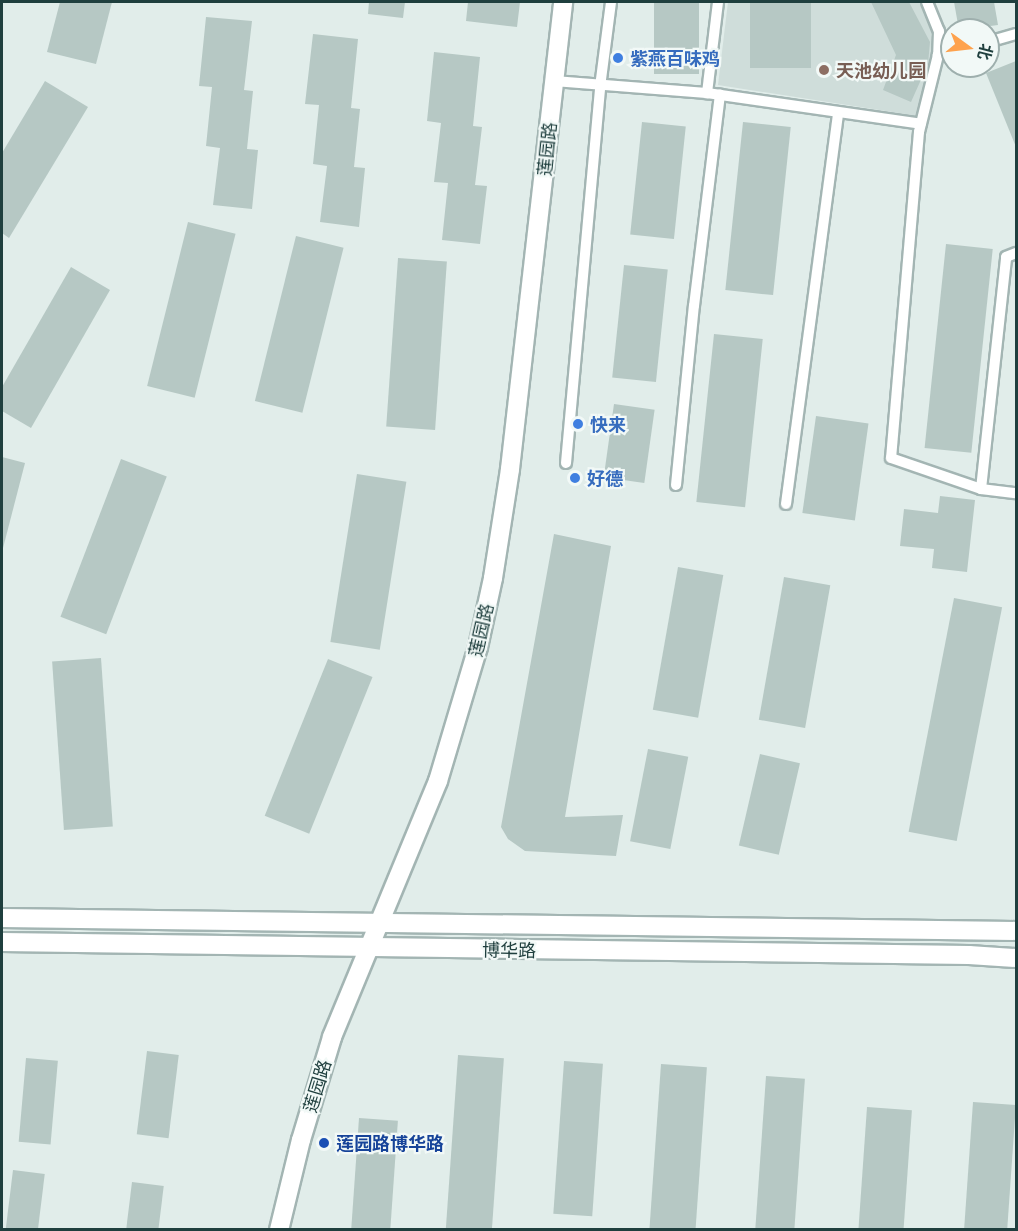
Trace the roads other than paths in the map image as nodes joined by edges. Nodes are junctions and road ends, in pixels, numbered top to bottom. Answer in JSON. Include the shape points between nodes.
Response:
{"nodes":[{"id":1,"x":564,"y":2,"type":"edge"},
{"id":2,"x":611,"y":2,"type":"edge"},
{"id":3,"x":718,"y":2,"type":"edge"},
{"id":4,"x":927,"y":2,"type":"edge"},
{"id":5,"x":1017,"y":34,"type":"edge"},
{"id":6,"x":1000,"y":39,"type":"edge"},
{"id":7,"x":938,"y":55,"type":"joint"},
{"id":8,"x":554,"y":81,"type":"junction"},
{"id":9,"x":600,"y":87,"type":"junction"},
{"id":10,"x":707,"y":93,"type":"junction"},
{"id":11,"x":720,"y":95,"type":"junction"},
{"id":12,"x":838,"y":113,"type":"junction"},
{"id":13,"x":921,"y":124,"type":"junction"},
{"id":14,"x":1017,"y":253,"type":"edge"},
{"id":15,"x":566,"y":463,"type":"dead end"},
{"id":16,"x":676,"y":485,"type":"dead end"},
{"id":17,"x":981,"y":489,"type":"junction"},
{"id":18,"x":1017,"y":493,"type":"edge"},
{"id":19,"x":786,"y":504,"type":"dead end"},
{"id":20,"x":2,"y":918,"type":"edge"},
{"id":21,"x":379,"y":924,"type":"junction"},
{"id":22,"x":1017,"y":931,"type":"edge"},
{"id":23,"x":2,"y":942,"type":"edge"},
{"id":24,"x":367,"y":948,"type":"junction"},
{"id":25,"x":1017,"y":958,"type":"edge"},
{"id":26,"x":279,"y":1230,"type":"edge"}],
"edges":[{"from":1,"to":8,"type":"street","name":"莲园路"},
{"from":2,"to":9,"type":"lane"},
{"from":3,"to":10,"type":"lane"},
{"from":4,"to":7,"type":"lane","via":[[939,31]]},
{"from":5,"to":6,"type":"lane"},
{"from":7,"to":13,"type":"lane"},
{"from":8,"to":9,"type":"lane"},
{"from":8,"to":21,"type":"street","name":"莲园路","via":[[510,469],[493,578],[460,713],[438,782]]},
{"from":9,"to":10,"type":"lane"},
{"from":9,"to":15,"type":"lane"},
{"from":10,"to":11,"type":"lane"},
{"from":11,"to":12,"type":"lane"},
{"from":11,"to":16,"type":"lane"},
{"from":12,"to":13,"type":"lane"},
{"from":12,"to":19,"type":"lane"},
{"from":13,"to":17,"type":"lane","via":[[891,458]]},
{"from":14,"to":17,"type":"lane","via":[[1006,257]]},
{"from":17,"to":18,"type":"lane"},
{"from":20,"to":21,"type":"street","name":"博华路"},
{"from":21,"to":22,"type":"street","name":"博华路"},
{"from":21,"to":24,"type":"street","name":"莲园路"},
{"from":23,"to":24,"type":"street","name":"博华路"},
{"from":24,"to":25,"type":"street","name":"博华路"},
{"from":24,"to":26,"type":"street","name":"莲园路","via":[[319,1080]]}]}
